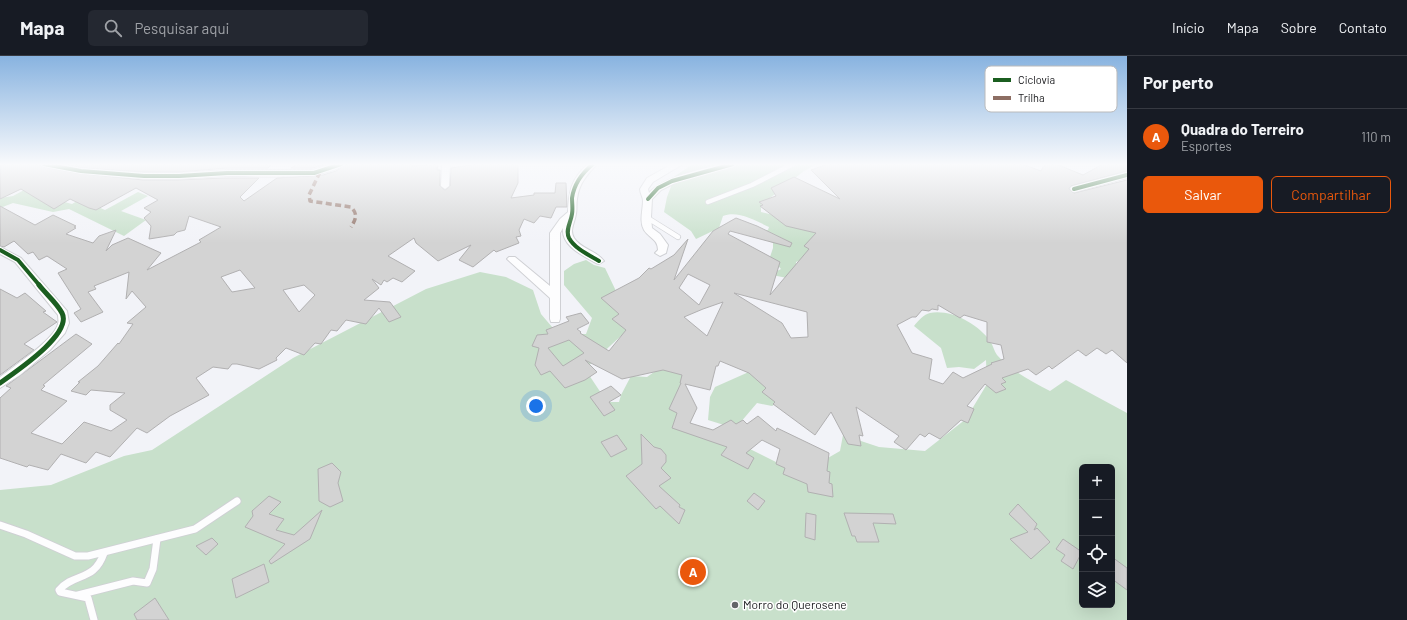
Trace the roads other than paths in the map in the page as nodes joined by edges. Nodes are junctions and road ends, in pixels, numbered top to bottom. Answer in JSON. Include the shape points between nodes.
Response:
{"nodes":[{"id":1,"x":574,"y":190,"type":"edge"},
{"id":2,"x":644,"y":190,"type":"edge"},
{"id":3,"x":656,"y":190,"type":"edge"},
{"id":4,"x":738,"y":190,"type":"edge"},
{"id":5,"x":648,"y":200,"type":"junction"},
{"id":6,"x":708,"y":202,"type":"dead end"},
{"id":7,"x":572,"y":214,"type":"junction"},
{"id":8,"x":646,"y":217,"type":"junction"},
{"id":9,"x":678,"y":237,"type":"dead end"},
{"id":10,"x":0,"y":250,"type":"edge"},
{"id":11,"x":660,"y":252,"type":"dead end"},
{"id":12,"x":512,"y":259,"type":"dead end"},
{"id":13,"x":599,"y":261,"type":"dead end"},
{"id":14,"x":555,"y":296,"type":"junction"},
{"id":15,"x":555,"y":319,"type":"dead end"},
{"id":16,"x":0,"y":382,"type":"edge"},
{"id":17,"x":237,"y":501,"type":"dead end"},
{"id":18,"x":0,"y":525,"type":"edge"},
{"id":19,"x":157,"y":539,"type":"junction"},
{"id":20,"x":104,"y":553,"type":"junction"},
{"id":21,"x":78,"y":595,"type":"junction"},
{"id":22,"x":94,"y":620,"type":"edge"}],
"edges":[{"from":1,"to":7,"type":"street"},
{"from":2,"to":5,"type":"street"},
{"from":3,"to":5,"type":"street"},
{"from":4,"to":6,"type":"lane"},
{"from":5,"to":8,"type":"street"},
{"from":7,"to":13,"type":"street","via":[[567,227],[570,240]]},
{"from":7,"to":14,"type":"street","via":[[563,221],[555,233]]},
{"from":8,"to":9,"type":"lane"},
{"from":8,"to":11,"type":"street","via":[[648,229],[663,245],[663,251]]},
{"from":10,"to":16,"type":"street","via":[[18,260],[63,314],[64,324],[58,335],[46,346]]},
{"from":12,"to":14,"type":"street"},
{"from":14,"to":15,"type":"street"},
{"from":17,"to":19,"type":"lane","via":[[195,529]]},
{"from":18,"to":20,"type":"lane","via":[[75,556]]},
{"from":19,"to":20,"type":"lane"},
{"from":19,"to":21,"type":"lane","via":[[153,568],[147,583],[133,581]]},
{"from":20,"to":21,"type":"lane","via":[[103,561],[89,574],[63,584],[58,590]]},
{"from":21,"to":22,"type":"lane","via":[[88,598]]}]}
